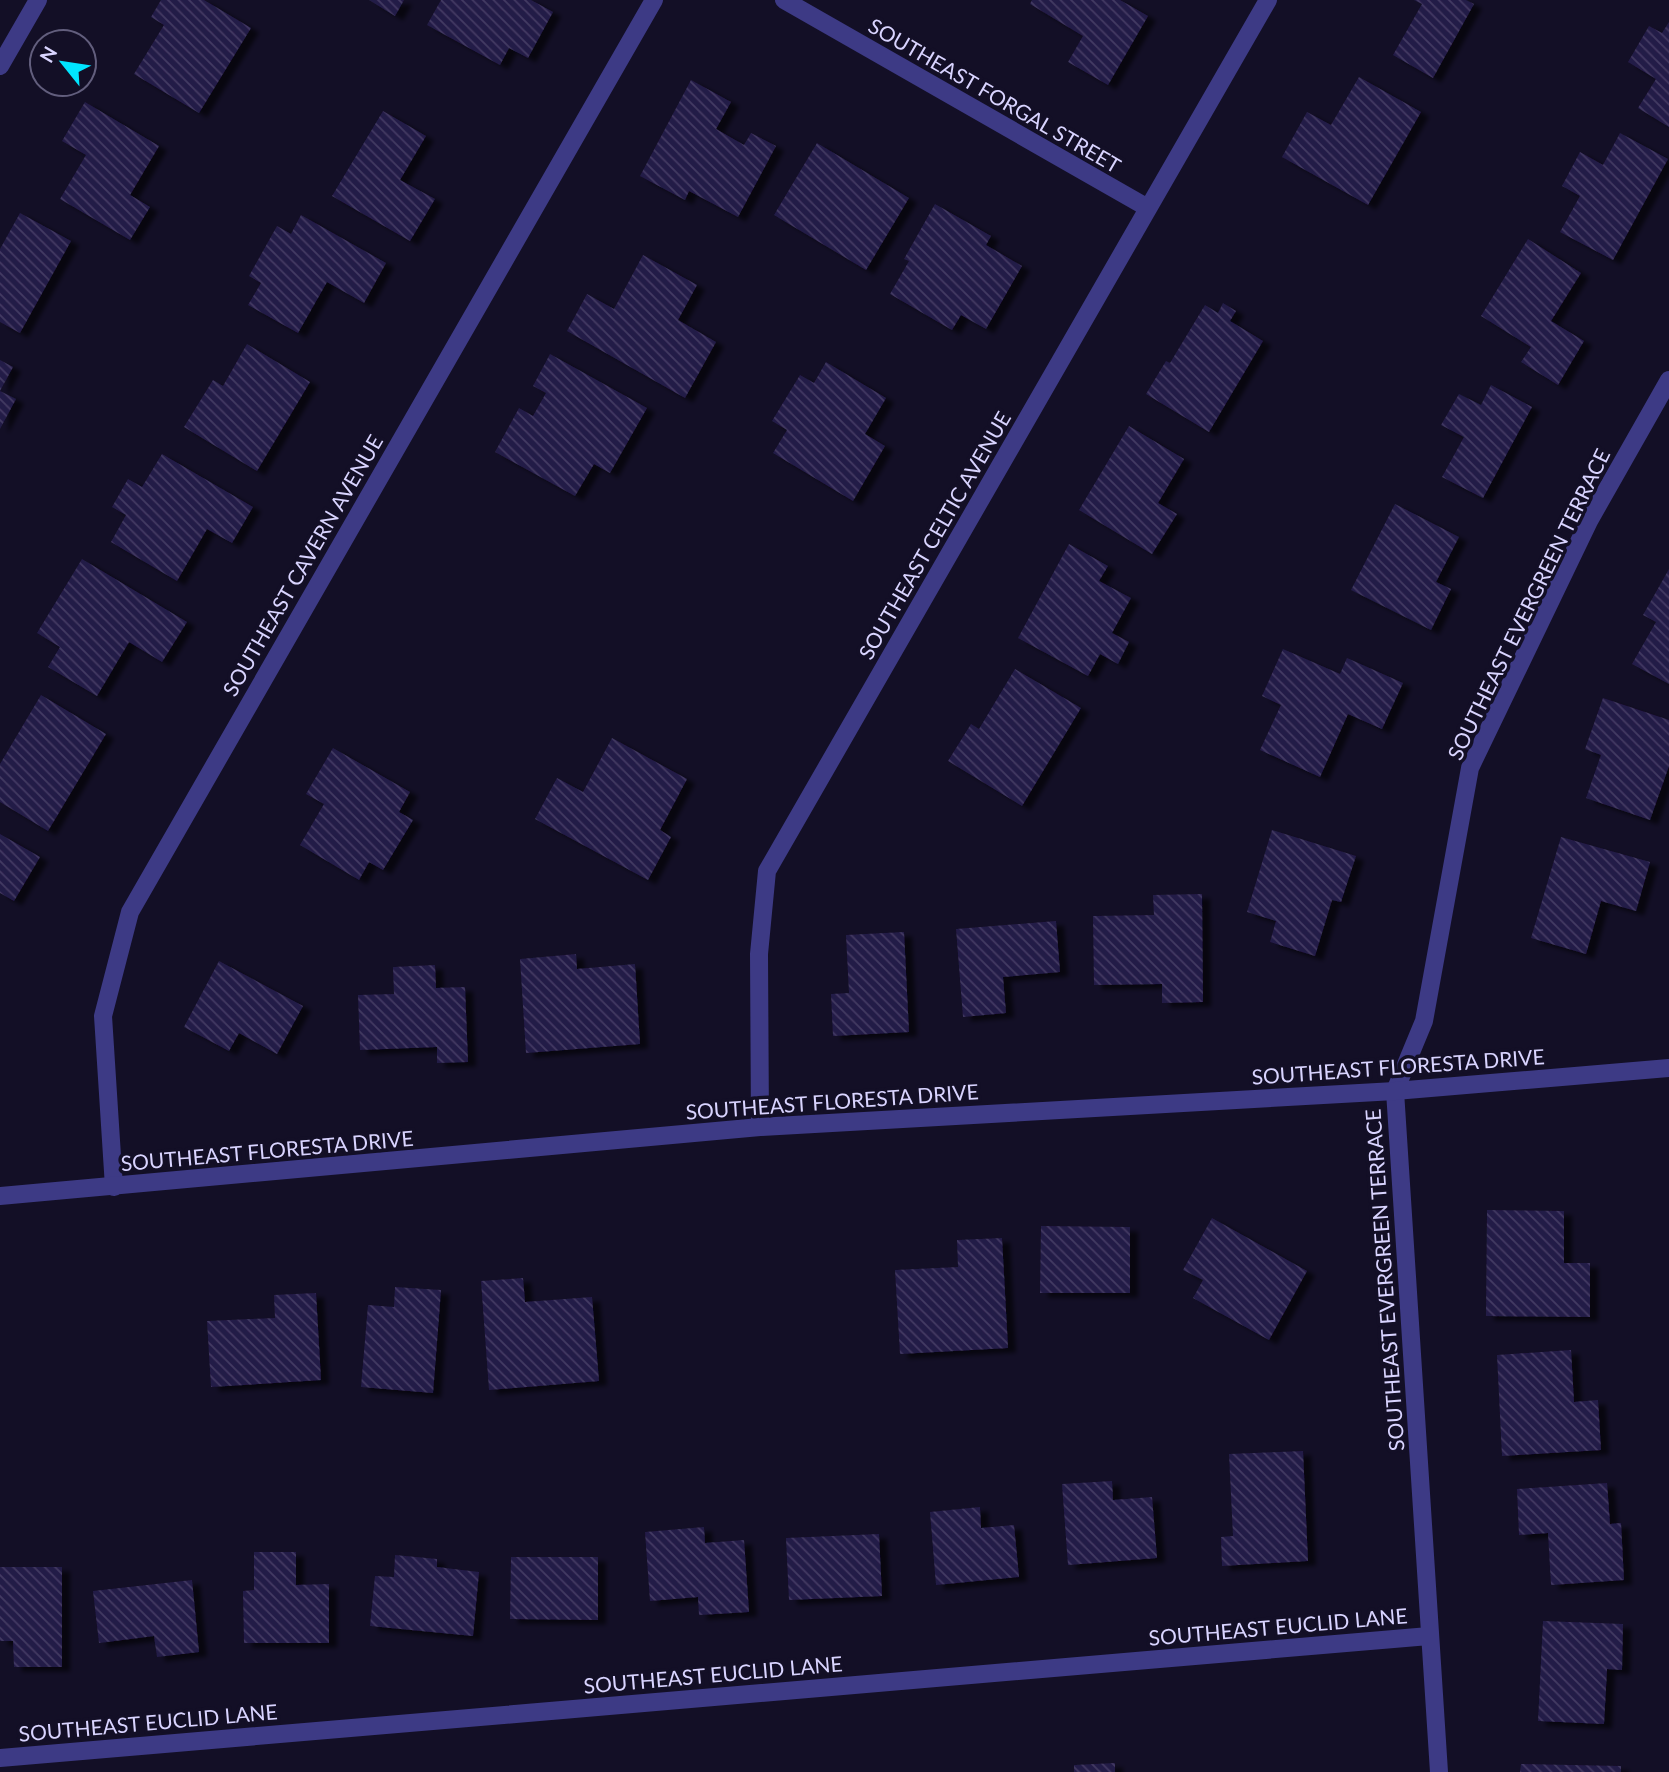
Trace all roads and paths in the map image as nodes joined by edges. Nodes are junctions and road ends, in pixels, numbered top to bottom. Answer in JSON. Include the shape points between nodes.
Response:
{"nodes":[{"id":1,"x":38,"y":0,"type":"edge"},
{"id":2,"x":654,"y":0,"type":"edge"},
{"id":3,"x":784,"y":0,"type":"edge"},
{"id":4,"x":1268,"y":0,"type":"edge"},
{"id":5,"x":0,"y":66,"type":"edge"},
{"id":6,"x":1148,"y":208,"type":"junction"},
{"id":7,"x":1669,"y":380,"type":"edge"},
{"id":8,"x":1669,"y":1068,"type":"edge"},
{"id":9,"x":1395,"y":1091,"type":"junction"},
{"id":10,"x":760,"y":1126,"type":"junction"},
{"id":11,"x":114,"y":1187,"type":"junction"},
{"id":12,"x":0,"y":1196,"type":"edge"},
{"id":13,"x":1430,"y":1636,"type":"junction"},
{"id":14,"x":0,"y":1758,"type":"edge"},
{"id":15,"x":1439,"y":1772,"type":"edge"}],
"edges":[{"from":1,"to":5,"type":"street"},
{"from":2,"to":11,"type":"street","name":"SOUTHEAST CAVERN AVENUE","via":[[130,912],[103,1016]]},
{"from":3,"to":6,"type":"street","name":"SOUTHEAST FORGAL STREET"},
{"from":4,"to":6,"type":"street","name":"SOUTHEAST CELTIC AVENUE"},
{"from":6,"to":10,"type":"street","name":"SOUTHEAST CELTIC AVENUE","via":[[767,871],[758,954]]},
{"from":7,"to":9,"type":"street","name":"SOUTHEAST EVERGREEN TERRACE","via":[[1589,521],[1470,768],[1424,1021]]},
{"from":8,"to":9,"type":"street","name":"SOUTHEAST FLORESTA DRIVE"},
{"from":9,"to":10,"type":"street","name":"SOUTHEAST FLORESTA DRIVE"},
{"from":9,"to":13,"type":"street","name":"SOUTHEAST EVERGREEN TERRACE"},
{"from":10,"to":11,"type":"street","name":"SOUTHEAST FLORESTA DRIVE"},
{"from":11,"to":12,"type":"street","name":"SOUTHEAST FLORESTA DRIVE"},
{"from":13,"to":14,"type":"street","name":"SOUTHEAST EUCLID LANE"},
{"from":13,"to":15,"type":"street","name":"SOUTHEAST EVERGREEN TERRACE"}]}
